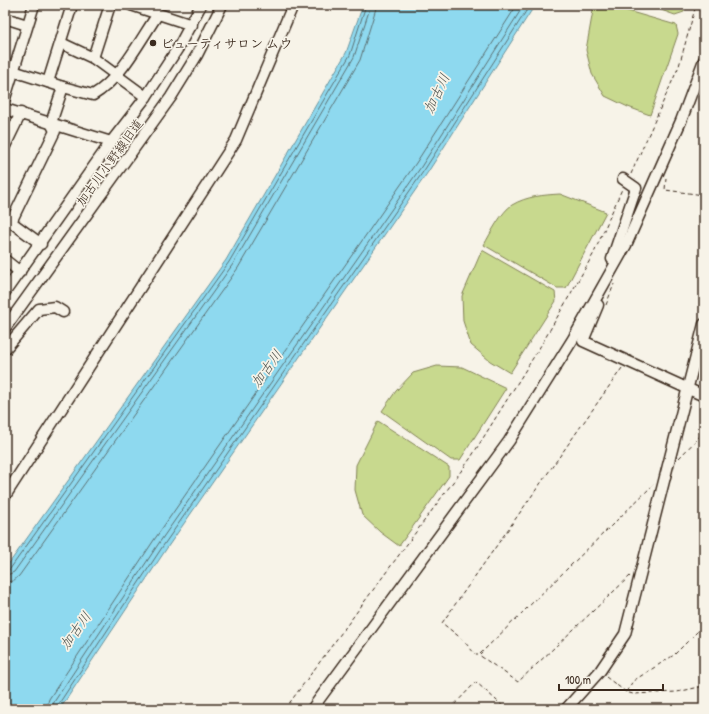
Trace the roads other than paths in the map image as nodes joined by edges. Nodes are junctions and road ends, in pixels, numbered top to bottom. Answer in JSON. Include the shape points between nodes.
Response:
{"nodes":[{"id":1,"x":34,"y":5,"type":"edge"},
{"id":2,"x":72,"y":5,"type":"edge"},
{"id":3,"x":110,"y":5,"type":"edge"},
{"id":4,"x":131,"y":5,"type":"edge"},
{"id":5,"x":202,"y":5,"type":"edge"},
{"id":6,"x":222,"y":5,"type":"edge"},
{"id":7,"x":293,"y":5,"type":"edge"},
{"id":8,"x":158,"y":14,"type":"junction"},
{"id":9,"x":5,"y":18,"type":"edge"},
{"id":10,"x":192,"y":24,"type":"junction"},
{"id":11,"x":27,"y":25,"type":"junction"},
{"id":12,"x":60,"y":43,"type":"junction"},
{"id":13,"x":93,"y":58,"type":"junction"},
{"id":14,"x":704,"y":60,"type":"edge"},
{"id":15,"x":13,"y":71,"type":"junction"},
{"id":16,"x":116,"y":75,"type":"junction"},
{"id":17,"x":48,"y":82,"type":"junction"},
{"id":18,"x":63,"y":87,"type":"junction"},
{"id":19,"x":146,"y":97,"type":"junction"},
{"id":20,"x":5,"y":98,"type":"edge"},
{"id":21,"x":5,"y":109,"type":"edge"},
{"id":22,"x":21,"y":113,"type":"junction"},
{"id":23,"x":51,"y":123,"type":"junction"},
{"id":24,"x":110,"y":142,"type":"junction"},
{"id":25,"x":5,"y":146,"type":"edge"},
{"id":26,"x":625,"y":180,"type":"road end"},
{"id":27,"x":8,"y":220,"type":"edge"},
{"id":28,"x":41,"y":244,"type":"junction"},
{"id":29,"x":5,"y":260,"type":"edge"},
{"id":30,"x":20,"y":272,"type":"junction"},
{"id":31,"x":603,"y":285,"type":"junction"},
{"id":32,"x":5,"y":292,"type":"edge"},
{"id":33,"x":63,"y":312,"type":"dead end"},
{"id":34,"x":704,"y":324,"type":"edge"},
{"id":35,"x":5,"y":328,"type":"edge"},
{"id":36,"x":5,"y":349,"type":"edge"},
{"id":37,"x":688,"y":389,"type":"junction"},
{"id":38,"x":704,"y":396,"type":"edge"},
{"id":39,"x":5,"y":496,"type":"edge"},
{"id":40,"x":312,"y":709,"type":"edge"},
{"id":41,"x":566,"y":709,"type":"edge"}],
"edges":[{"from":1,"to":11,"type":"street"},
{"from":2,"to":12,"type":"street"},
{"from":3,"to":13,"type":"street"},
{"from":4,"to":8,"type":"street"},
{"from":5,"to":10,"type":"street"},
{"from":6,"to":35,"type":"street","name":"加古川小野線旧道","via":[[197,55],[171,97]]},
{"from":7,"to":39,"type":"street","via":[[236,140]]},
{"from":8,"to":10,"type":"street"},
{"from":8,"to":16,"type":"street"},
{"from":9,"to":11,"type":"street"},
{"from":10,"to":19,"type":"street"},
{"from":11,"to":15,"type":"street"},
{"from":12,"to":13,"type":"street"},
{"from":12,"to":17,"type":"street"},
{"from":13,"to":16,"type":"street"},
{"from":14,"to":31,"type":"street","via":[[626,245]]},
{"from":15,"to":17,"type":"street"},
{"from":15,"to":20,"type":"street"},
{"from":16,"to":18,"type":"street","via":[[105,88],[93,95]]},
{"from":16,"to":19,"type":"street"},
{"from":17,"to":18,"type":"street"},
{"from":18,"to":23,"type":"street"},
{"from":19,"to":24,"type":"street"},
{"from":21,"to":22,"type":"street"},
{"from":22,"to":23,"type":"street"},
{"from":22,"to":25,"type":"street"},
{"from":23,"to":24,"type":"street"},
{"from":23,"to":27,"type":"street","via":[[55,131]]},
{"from":24,"to":28,"type":"street"},
{"from":26,"to":31,"type":"street","via":[[636,188]]},
{"from":27,"to":28,"type":"street"},
{"from":28,"to":30,"type":"street"},
{"from":29,"to":30,"type":"street"},
{"from":30,"to":32,"type":"street"},
{"from":31,"to":37,"type":"street","via":[[583,341]]},
{"from":31,"to":40,"type":"street","via":[[573,339],[509,441]]},
{"from":33,"to":36,"type":"street","via":[[56,307],[39,309]]},
{"from":34,"to":37,"type":"street"},
{"from":37,"to":38,"type":"street"},
{"from":37,"to":41,"type":"street","via":[[625,634],[600,671]]}]}
